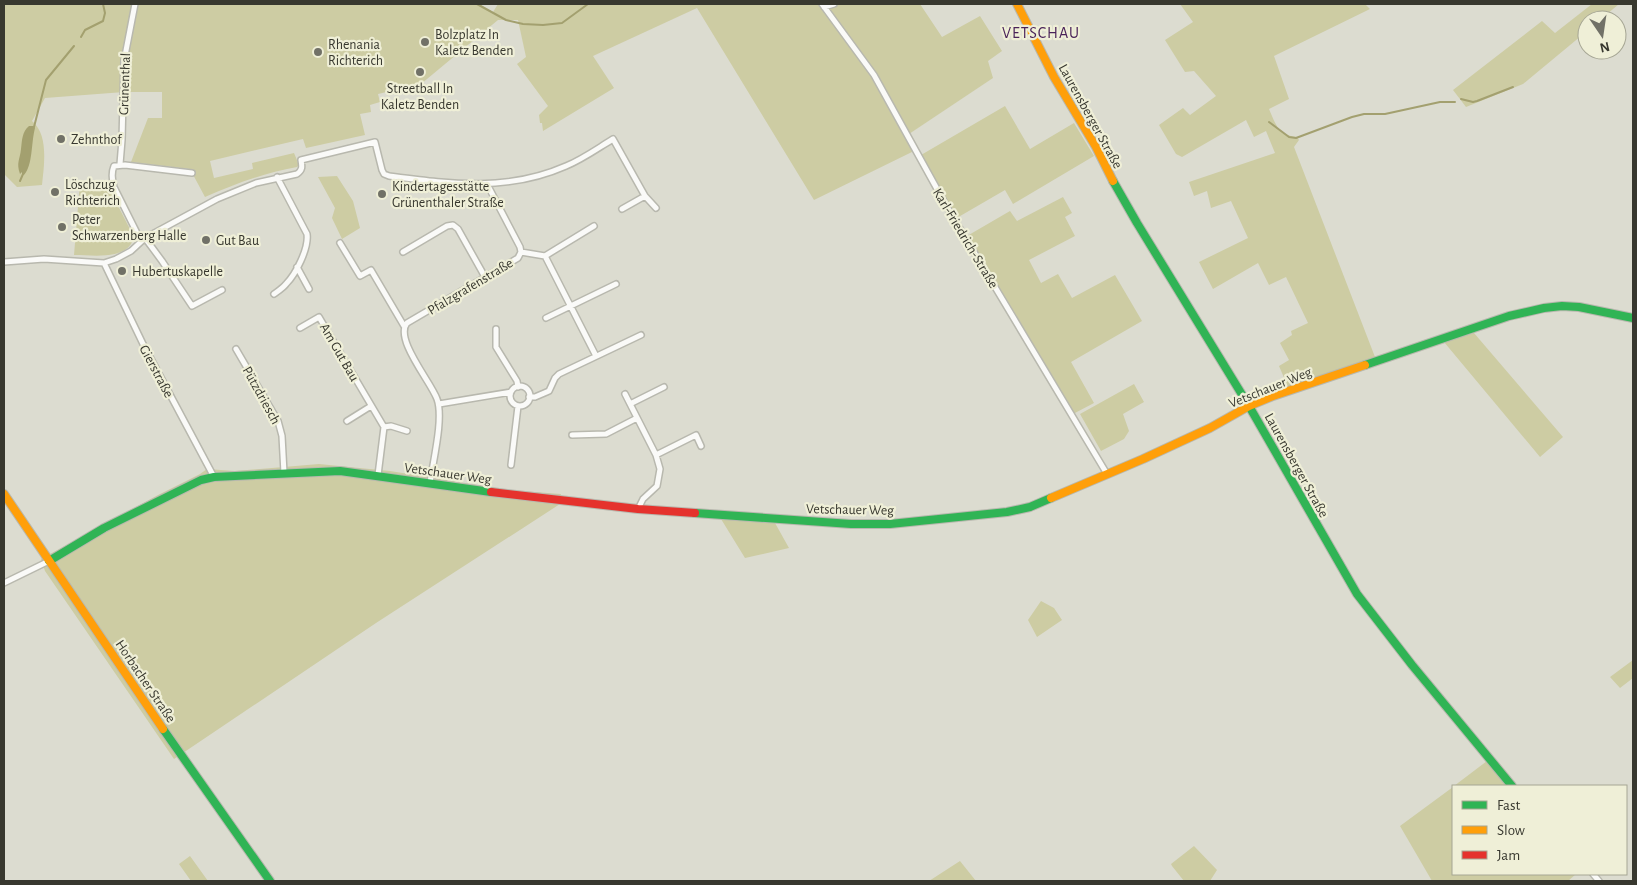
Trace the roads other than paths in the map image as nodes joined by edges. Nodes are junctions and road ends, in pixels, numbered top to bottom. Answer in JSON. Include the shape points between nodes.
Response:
{"nodes":[{"id":1,"x":135,"y":4,"type":"edge"},
{"id":2,"x":834,"y":4,"type":"edge"},
{"id":3,"x":1017,"y":4,"type":"edge"},
{"id":4,"x":823,"y":5,"type":"edge"},
{"id":5,"x":120,"y":164,"type":"junction"},
{"id":6,"x":192,"y":173,"type":"dead end"},
{"id":7,"x":277,"y":178,"type":"junction"},
{"id":8,"x":487,"y":184,"type":"junction"},
{"id":9,"x":645,"y":196,"type":"junction"},
{"id":10,"x":656,"y":208,"type":"dead end"},
{"id":11,"x":622,"y":210,"type":"dead end"},
{"id":12,"x":594,"y":226,"type":"dead end"},
{"id":13,"x":143,"y":240,"type":"junction"},
{"id":14,"x":340,"y":243,"type":"dead end"},
{"id":15,"x":403,"y":252,"type":"dead end"},
{"id":16,"x":521,"y":252,"type":"junction"},
{"id":17,"x":545,"y":256,"type":"junction"},
{"id":18,"x":4,"y":262,"type":"edge"},
{"id":19,"x":104,"y":263,"type":"junction"},
{"id":20,"x":297,"y":267,"type":"junction"},
{"id":21,"x":485,"y":277,"type":"junction"},
{"id":22,"x":616,"y":284,"type":"dead end"},
{"id":23,"x":309,"y":289,"type":"dead end"},
{"id":24,"x":222,"y":290,"type":"dead end"},
{"id":25,"x":274,"y":294,"type":"dead end"},
{"id":26,"x":572,"y":305,"type":"junction"},
{"id":27,"x":546,"y":318,"type":"dead end"},
{"id":28,"x":1633,"y":318,"type":"edge"},
{"id":29,"x":404,"y":326,"type":"junction"},
{"id":30,"x":300,"y":328,"type":"dead end"},
{"id":31,"x":496,"y":329,"type":"dead end"},
{"id":32,"x":641,"y":335,"type":"dead end"},
{"id":33,"x":236,"y":349,"type":"dead end"},
{"id":34,"x":596,"y":356,"type":"junction"},
{"id":35,"x":518,"y":387,"type":"junction"},
{"id":36,"x":664,"y":387,"type":"dead end"},
{"id":37,"x":511,"y":392,"type":"junction"},
{"id":38,"x":625,"y":394,"type":"dead end"},
{"id":39,"x":529,"y":397,"type":"junction"},
{"id":40,"x":439,"y":404,"type":"junction"},
{"id":41,"x":630,"y":404,"type":"junction"},
{"id":42,"x":371,"y":406,"type":"junction"},
{"id":43,"x":518,"y":406,"type":"junction"},
{"id":44,"x":1249,"y":406,"type":"junction"},
{"id":45,"x":637,"y":418,"type":"junction"},
{"id":46,"x":347,"y":421,"type":"dead end"},
{"id":47,"x":384,"y":427,"type":"junction"},
{"id":48,"x":407,"y":431,"type":"dead end"},
{"id":49,"x":572,"y":435,"type":"dead end"},
{"id":50,"x":702,"y":446,"type":"dead end"},
{"id":51,"x":656,"y":455,"type":"junction"},
{"id":52,"x":511,"y":465,"type":"dead end"},
{"id":53,"x":284,"y":473,"type":"junction"},
{"id":54,"x":1107,"y":474,"type":"junction"},
{"id":55,"x":378,"y":475,"type":"junction"},
{"id":56,"x":214,"y":477,"type":"junction"},
{"id":57,"x":430,"y":483,"type":"junction"},
{"id":58,"x":4,"y":494,"type":"edge"},
{"id":59,"x":638,"y":509,"type":"junction"},
{"id":60,"x":49,"y":561,"type":"junction"},
{"id":61,"x":4,"y":583,"type":"edge"},
{"id":62,"x":1511,"y":785,"type":"edge"},
{"id":63,"x":270,"y":881,"type":"edge"}],
"edges":[{"from":1,"to":5,"type":"street","name":"Grünenthal","via":[[124,61]]},
{"from":2,"to":4,"type":"street"},
{"from":3,"to":44,"type":"street","name":"Laurensberger Straße","via":[[1133,216]]},
{"from":4,"to":54,"type":"street","name":"Karl-Friedrich-Straße","via":[[874,75],[947,207]]},
{"from":5,"to":6,"type":"street"},
{"from":5,"to":13,"type":"street","name":"Grünenthal","via":[[114,166],[112,179]]},
{"from":7,"to":8,"type":"street","via":[[297,174],[301,171],[301,160],[375,142],[382,170],[389,176],[455,184]]},
{"from":7,"to":13,"type":"street","via":[[234,191]]},
{"from":7,"to":20,"type":"street","via":[[308,242]]},
{"from":8,"to":9,"type":"street","via":[[518,182],[549,173],[578,161],[613,139]]},
{"from":8,"to":16,"type":"street","name":"Pfalzgrafenstraße"},
{"from":9,"to":10,"type":"street"},
{"from":9,"to":11,"type":"street"},
{"from":12,"to":17,"type":"street"},
{"from":13,"to":19,"type":"street","via":[[131,251]]},
{"from":13,"to":24,"type":"street","via":[[162,261],[192,306]]},
{"from":14,"to":29,"type":"street","via":[[360,276],[371,270]]},
{"from":15,"to":21,"type":"street","via":[[453,224]]},
{"from":16,"to":17,"type":"street"},
{"from":16,"to":21,"type":"street","name":"Pfalzgrafenstraße","via":[[518,258]]},
{"from":17,"to":26,"type":"street"},
{"from":18,"to":19,"type":"street","via":[[44,259]]},
{"from":19,"to":56,"type":"street","name":"Gierstraße","via":[[142,344]]},
{"from":20,"to":23,"type":"street"},
{"from":20,"to":25,"type":"street","via":[[286,284]]},
{"from":21,"to":29,"type":"street","name":"Pfalzgrafenstraße"},
{"from":22,"to":26,"type":"street"},
{"from":26,"to":27,"type":"street"},
{"from":26,"to":34,"type":"street"},
{"from":28,"to":44,"type":"street","name":"Vetschauer Weg","via":[[1578,307],[1526,312]]},
{"from":29,"to":40,"type":"street","via":[[405,340]]},
{"from":30,"to":42,"type":"street","name":"Am Gut Bau","via":[[319,317]]},
{"from":31,"to":35,"type":"street","via":[[496,346]]},
{"from":32,"to":34,"type":"street"},
{"from":33,"to":53,"type":"street","name":"Pützdriesch","via":[[278,421]]},
{"from":34,"to":39,"type":"street","via":[[558,374],[549,391]]},
{"from":35,"to":37,"type":"street"},
{"from":35,"to":39,"type":"street","via":[[526,389]]},
{"from":36,"to":41,"type":"street"},
{"from":37,"to":40,"type":"street"},
{"from":37,"to":43,"type":"street","via":[[511,401]]},
{"from":38,"to":41,"type":"street"},
{"from":39,"to":43,"type":"street","via":[[526,404]]},
{"from":40,"to":57,"type":"street"},
{"from":41,"to":45,"type":"street"},
{"from":42,"to":46,"type":"street"},
{"from":42,"to":47,"type":"street","name":"Am Gut Bau"},
{"from":43,"to":52,"type":"street"},
{"from":44,"to":54,"type":"street","name":"Vetschauer Weg","via":[[1210,428]]},
{"from":44,"to":62,"type":"street","name":"Laurensberger Straße","via":[[1356,594]]},
{"from":45,"to":49,"type":"street","via":[[606,434]]},
{"from":45,"to":51,"type":"street"},
{"from":47,"to":48,"type":"street"},
{"from":47,"to":55,"type":"street"},
{"from":50,"to":51,"type":"street","via":[[696,434]]},
{"from":51,"to":59,"type":"street","via":[[660,469],[657,486],[643,499]]},
{"from":53,"to":55,"type":"street","name":"Vetschauer Weg","via":[[340,471]]},
{"from":53,"to":56,"type":"street","name":"Vetschauer Weg"},
{"from":54,"to":59,"type":"street","name":"Vetschauer Weg","via":[[1023,510],[890,524]]},
{"from":55,"to":57,"type":"street","name":"Vetschauer Weg"},
{"from":56,"to":60,"type":"street","name":"Vetschauer Weg","via":[[137,510]]},
{"from":57,"to":59,"type":"street","name":"Vetschauer Weg"},
{"from":58,"to":60,"type":"street","name":"Horbacher Straße"},
{"from":60,"to":61,"type":"street"},
{"from":60,"to":63,"type":"street","name":"Horbacher Straße"}]}
